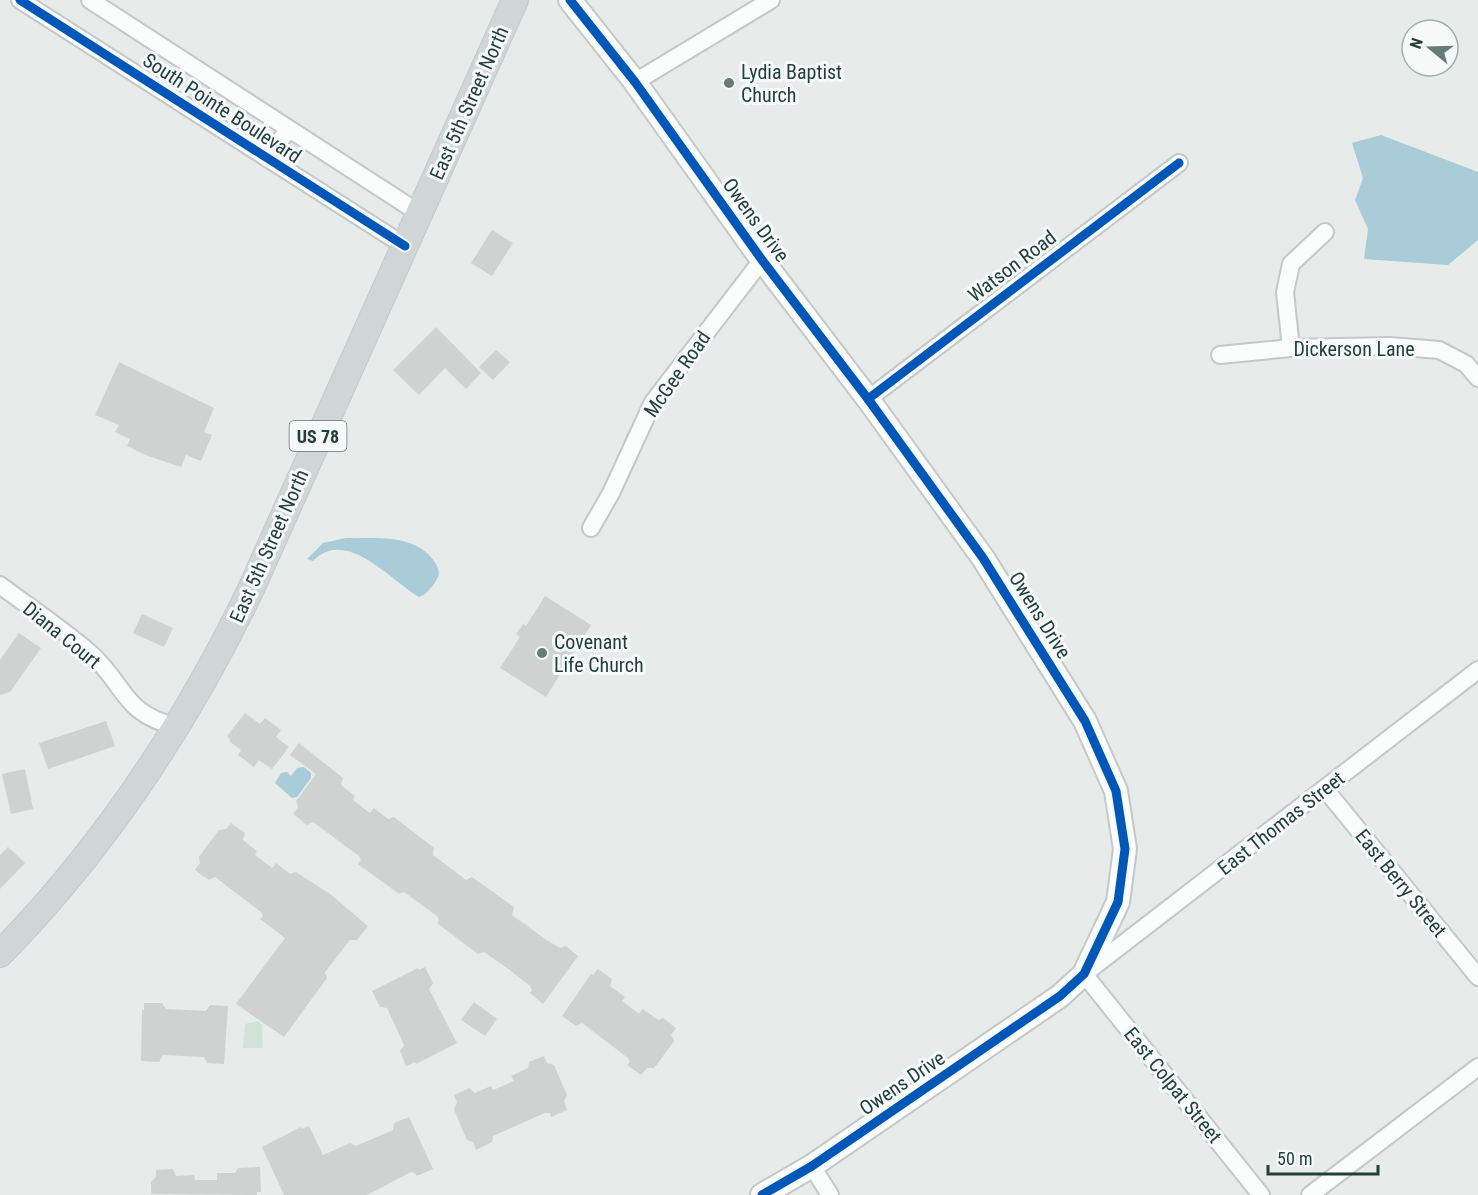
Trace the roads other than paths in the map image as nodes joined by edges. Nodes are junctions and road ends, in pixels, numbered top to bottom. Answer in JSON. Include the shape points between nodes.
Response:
{"nodes":[{"id":1,"x":90,"y":0,"type":"edge"},
{"id":2,"x":515,"y":0,"type":"edge"},
{"id":3,"x":570,"y":0,"type":"edge"},
{"id":4,"x":771,"y":0,"type":"edge"},
{"id":5,"x":27,"y":2,"type":"edge"},
{"id":6,"x":635,"y":82,"type":"junction"},
{"id":7,"x":288,"y":129,"type":"junction"},
{"id":8,"x":267,"y":159,"type":"junction"},
{"id":9,"x":1179,"y":163,"type":"dead end"},
{"id":10,"x":419,"y":213,"type":"junction"},
{"id":11,"x":1325,"y":232,"type":"dead end"},
{"id":12,"x":405,"y":246,"type":"junction"},
{"id":13,"x":762,"y":260,"type":"junction"},
{"id":14,"x":1291,"y":348,"type":"junction"},
{"id":15,"x":1220,"y":355,"type":"dead end"},
{"id":16,"x":1472,"y":359,"type":"edge"},
{"id":17,"x":1478,"y":378,"type":"edge"},
{"id":18,"x":868,"y":399,"type":"junction"},
{"id":19,"x":591,"y":528,"type":"dead end"},
{"id":20,"x":0,"y":585,"type":"edge"},
{"id":21,"x":1478,"y":670,"type":"edge"},
{"id":22,"x":178,"y":727,"type":"junction"},
{"id":23,"x":1325,"y":789,"type":"junction"},
{"id":24,"x":0,"y":954,"type":"edge"},
{"id":25,"x":1084,"y":975,"type":"junction"},
{"id":26,"x":1478,"y":976,"type":"edge"},
{"id":27,"x":1478,"y":1067,"type":"edge"},
{"id":28,"x":812,"y":1166,"type":"junction"},
{"id":29,"x":762,"y":1195,"type":"edge"},
{"id":30,"x":830,"y":1195,"type":"edge"},
{"id":31,"x":1262,"y":1195,"type":"edge"},
{"id":32,"x":1310,"y":1195,"type":"edge"}],
"edges":[{"from":1,"to":7,"type":"street","name":"South Pointe Boulevard"},
{"from":2,"to":10,"type":"main road","name":"East 5th Street North","number":"US 78"},
{"from":3,"to":6,"type":"street","name":"Owens Drive"},
{"from":4,"to":6,"type":"street"},
{"from":5,"to":8,"type":"street","name":"South Pointe Boulevard"},
{"from":6,"to":13,"type":"street","name":"Owens Drive"},
{"from":7,"to":8,"type":"street"},
{"from":7,"to":10,"type":"street","name":"South Pointe Boulevard"},
{"from":8,"to":12,"type":"street","name":"South Pointe Boulevard"},
{"from":9,"to":18,"type":"street","name":"Watson Road"},
{"from":10,"to":12,"type":"main road","name":"East 5th Street North","number":"US 78"},
{"from":11,"to":14,"type":"street","via":[[1291,264],[1285,292]]},
{"from":12,"to":22,"type":"main road","name":"East 5th Street North","number":"US 78","via":[[251,589]]},
{"from":13,"to":18,"type":"street","name":"Owens Drive"},
{"from":13,"to":19,"type":"street","name":"McGee Road","via":[[653,402]]},
{"from":14,"to":15,"type":"street","name":"Dickerson Lane"},
{"from":14,"to":16,"type":"street","name":"Dickerson Lane","via":[[1390,346],[1439,350]]},
{"from":16,"to":17,"type":"street","name":"Dickerson Lane"},
{"from":18,"to":25,"type":"street","name":"Owens Drive","via":[[983,558],[1085,721],[1116,791],[1125,849],[1118,902]]},
{"from":20,"to":22,"type":"street","name":"Diana Court","via":[[89,652],[138,712]]},
{"from":21,"to":23,"type":"street","name":"East Thomas Street"},
{"from":22,"to":24,"type":"main road","name":"East 5th Street North","number":"US 78","via":[[90,853]]},
{"from":23,"to":25,"type":"street","name":"East Thomas Street"},
{"from":23,"to":26,"type":"street","name":"East Berry Street"},
{"from":25,"to":28,"type":"street","name":"Owens Drive","via":[[1060,996]]},
{"from":25,"to":31,"type":"street","name":"East Colpat Street"},
{"from":27,"to":32,"type":"street"},
{"from":28,"to":29,"type":"street","name":"Owens Drive"},
{"from":28,"to":30,"type":"street"}]}
